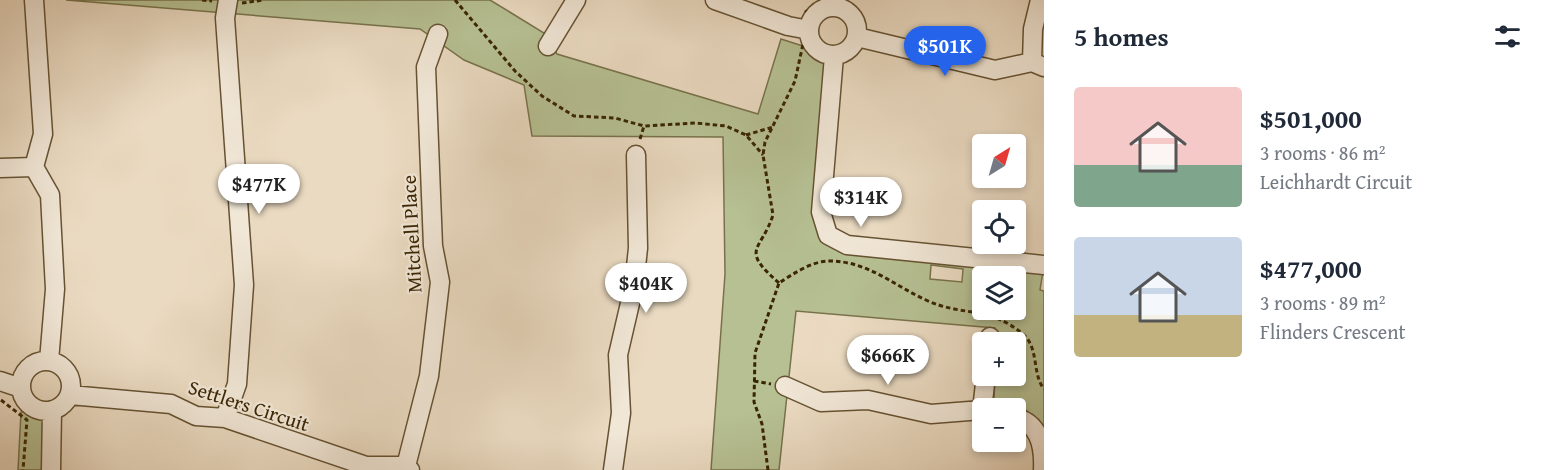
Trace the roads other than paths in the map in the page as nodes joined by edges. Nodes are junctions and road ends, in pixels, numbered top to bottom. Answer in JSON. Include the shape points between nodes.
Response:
{"nodes":[{"id":1,"x":34,"y":0,"type":"edge"},
{"id":2,"x":228,"y":0,"type":"edge"},
{"id":3,"x":576,"y":0,"type":"edge"},
{"id":4,"x":716,"y":0,"type":"edge"},
{"id":5,"x":1040,"y":0,"type":"edge"},
{"id":6,"x":832,"y":2,"type":"edge"},
{"id":7,"x":806,"y":30,"type":"junction"},
{"id":8,"x":438,"y":34,"type":"dead end"},
{"id":9,"x":857,"y":37,"type":"junction"},
{"id":10,"x":548,"y":46,"type":"dead end"},
{"id":11,"x":834,"y":56,"type":"junction"},
{"id":12,"x":1038,"y":64,"type":"edge"},
{"id":13,"x":636,"y":155,"type":"dead end"},
{"id":14,"x":34,"y":167,"type":"junction"},
{"id":15,"x":0,"y":168,"type":"edge"},
{"id":16,"x":1044,"y":265,"type":"edge"},
{"id":17,"x":49,"y":361,"type":"junction"},
{"id":18,"x":0,"y":381,"type":"edge"},
{"id":19,"x":785,"y":386,"type":"dead end"},
{"id":20,"x":21,"y":388,"type":"junction"},
{"id":21,"x":70,"y":395,"type":"junction"},
{"id":22,"x":52,"y":411,"type":"junction"},
{"id":23,"x":972,"y":411,"type":"edge"},
{"id":24,"x":225,"y":418,"type":"junction"},
{"id":25,"x":1026,"y":423,"type":"edge"},
{"id":26,"x":408,"y":468,"type":"edge"},
{"id":27,"x":51,"y":470,"type":"edge"},
{"id":28,"x":613,"y":470,"type":"edge"},
{"id":29,"x":1043,"y":470,"type":"edge"}],
"edges":[{"from":1,"to":14,"type":"street","via":[[43,134]]},
{"from":2,"to":24,"type":"street","via":[[225,18],[244,285],[237,384]]},
{"from":3,"to":10,"type":"street"},
{"from":4,"to":7,"type":"street"},
{"from":5,"to":12,"type":"street","via":[[1034,28]]},
{"from":6,"to":7,"type":"street"},
{"from":6,"to":9,"type":"street","via":[[850,14],[857,24]]},
{"from":7,"to":11,"type":"street","via":[[816,48]]},
{"from":8,"to":26,"type":"street","name":"Mitchell Place","via":[[426,67],[433,246],[440,282],[429,376]]},
{"from":9,"to":11,"type":"street","via":[[849,50]]},
{"from":9,"to":12,"type":"street","via":[[995,70]]},
{"from":11,"to":16,"type":"street","via":[[821,212],[828,235],[847,245]]},
{"from":13,"to":28,"type":"street","via":[[638,248],[618,356],[621,414]]},
{"from":14,"to":15,"type":"street"},
{"from":14,"to":17,"type":"street","via":[[50,195],[55,289]]},
{"from":17,"to":20,"type":"street","via":[[31,366]]},
{"from":17,"to":21,"type":"street","via":[[68,374]]},
{"from":18,"to":20,"type":"street"},
{"from":19,"to":23,"type":"street","via":[[821,402],[868,400],[931,414]]},
{"from":20,"to":22,"type":"street","via":[[31,406]]},
{"from":21,"to":22,"type":"street"},
{"from":21,"to":24,"type":"street","name":"Settlers Circuit","via":[[171,404],[196,416]]},
{"from":22,"to":27,"type":"street"},
{"from":24,"to":26,"type":"street","name":"Settlers Circuit","via":[[366,466]]},
{"from":25,"to":29,"type":"street","via":[[1044,448]]}]}
